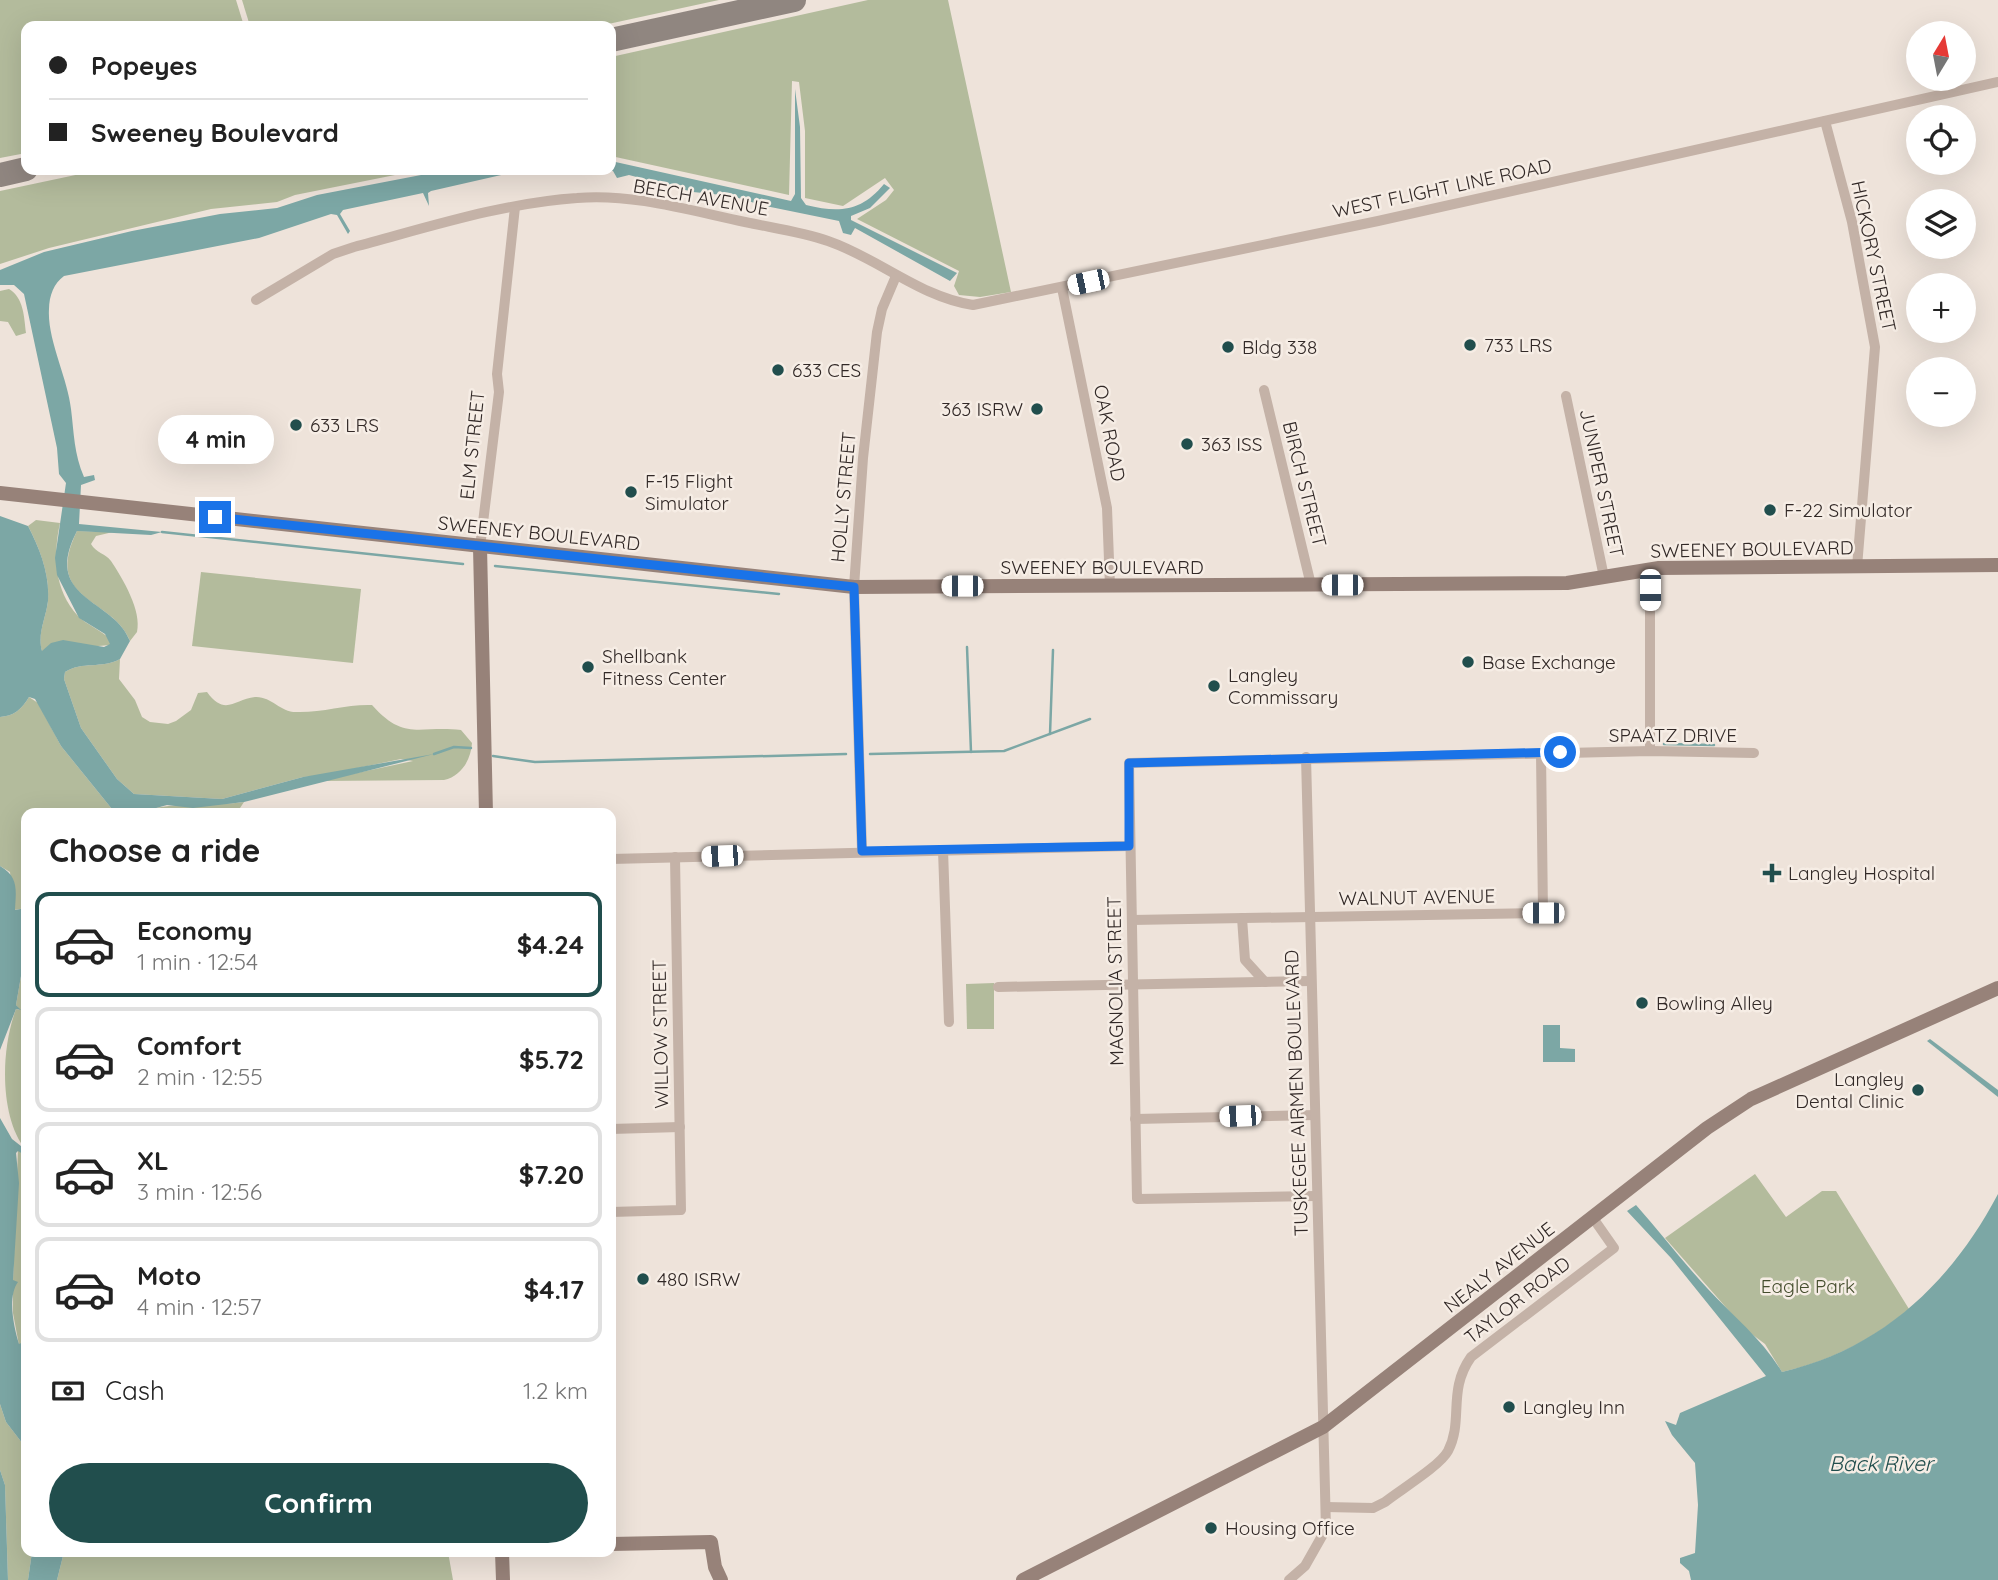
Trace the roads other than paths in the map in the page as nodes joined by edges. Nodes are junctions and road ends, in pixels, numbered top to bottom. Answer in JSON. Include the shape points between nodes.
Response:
{"nodes":[{"id":1,"x":1998,"y":82,"type":"edge"},
{"id":2,"x":1825,"y":121,"type":"junction"},
{"id":3,"x":516,"y":207,"type":"junction"},
{"id":4,"x":895,"y":276,"type":"junction"},
{"id":5,"x":1062,"y":288,"type":"junction"},
{"id":6,"x":256,"y":300,"type":"dead end"},
{"id":7,"x":1264,"y":390,"type":"dead end"},
{"id":8,"x":1566,"y":396,"type":"dead end"},
{"id":9,"x":0,"y":493,"type":"edge"},
{"id":10,"x":480,"y":547,"type":"junction"},
{"id":11,"x":1998,"y":565,"type":"edge"},
{"id":12,"x":1857,"y":568,"type":"junction"},
{"id":13,"x":1650,"y":569,"type":"junction"},
{"id":14,"x":1604,"y":578,"type":"junction"},
{"id":15,"x":1311,"y":585,"type":"junction"},
{"id":16,"x":1111,"y":586,"type":"junction"},
{"id":17,"x":854,"y":587,"type":"junction"},
{"id":18,"x":1650,"y":751,"type":"junction"},
{"id":19,"x":1541,"y":753,"type":"junction"},
{"id":20,"x":1754,"y":753,"type":"dead end"},
{"id":21,"x":1306,"y":757,"type":"junction"},
{"id":22,"x":1129,"y":763,"type":"joint"},
{"id":23,"x":486,"y":808,"type":"edge"},
{"id":24,"x":1129,"y":846,"type":"junction"},
{"id":25,"x":943,"y":850,"type":"junction"},
{"id":26,"x":862,"y":851,"type":"junction"},
{"id":27,"x":675,"y":857,"type":"junction"},
{"id":28,"x":616,"y":859,"type":"edge"},
{"id":29,"x":1309,"y":916,"type":"junction"},
{"id":30,"x":1242,"y":918,"type":"junction"},
{"id":31,"x":1132,"y":920,"type":"junction"},
{"id":32,"x":1310,"y":981,"type":"junction"},
{"id":33,"x":1265,"y":982,"type":"junction"},
{"id":34,"x":1134,"y":984,"type":"junction"},
{"id":35,"x":998,"y":987,"type":"dead end"},
{"id":36,"x":1998,"y":988,"type":"edge"},
{"id":37,"x":949,"y":1022,"type":"dead end"},
{"id":38,"x":1315,"y":1115,"type":"junction"},
{"id":39,"x":1135,"y":1118,"type":"junction"},
{"id":40,"x":680,"y":1127,"type":"junction"},
{"id":41,"x":616,"y":1129,"type":"edge"},
{"id":42,"x":1316,"y":1196,"type":"junction"},
{"id":43,"x":616,"y":1212,"type":"edge"},
{"id":44,"x":1593,"y":1218,"type":"junction"},
{"id":45,"x":1322,"y":1427,"type":"junction"},
{"id":46,"x":1326,"y":1507,"type":"junction"},
{"id":47,"x":616,"y":1544,"type":"edge"},
{"id":48,"x":502,"y":1557,"type":"edge"},
{"id":49,"x":503,"y":1580,"type":"edge"},
{"id":50,"x":721,"y":1580,"type":"edge"},
{"id":51,"x":1023,"y":1580,"type":"edge"},
{"id":52,"x":1289,"y":1580,"type":"edge"}],
"edges":[{"from":1,"to":2,"type":"street","name":"WEST FLIGHT LINE ROAD"},
{"from":2,"to":5,"type":"street","name":"WEST FLIGHT LINE ROAD"},
{"from":2,"to":12,"type":"street","name":"HICKORY STREET","via":[[1852,222],[1875,347]]},
{"from":3,"to":4,"type":"street","name":"BEECH AVENUE","via":[[580,197],[690,211],[825,240],[872,260]]},
{"from":3,"to":6,"type":"street","name":"BEECH AVENUE","via":[[334,254]]},
{"from":3,"to":10,"type":"street","name":"ELM STREET"},
{"from":4,"to":5,"type":"street","name":"WEST FLIGHT LINE ROAD","via":[[954,302],[973,305]]},
{"from":4,"to":17,"type":"street","name":"HOLLY STREET","via":[[877,332]]},
{"from":5,"to":16,"type":"street","name":"OAK ROAD","via":[[1107,508]]},
{"from":7,"to":15,"type":"street","name":"BIRCH STREET"},
{"from":8,"to":14,"type":"street","name":"JUNIPER STREET"},
{"from":9,"to":10,"type":"main road","name":"SWEENEY BOULEVARD"},
{"from":10,"to":17,"type":"main road","name":"SWEENEY BOULEVARD"},
{"from":10,"to":23,"type":"main road","name":"ELM STREET"},
{"from":11,"to":12,"type":"main road","name":"SWEENEY BOULEVARD"},
{"from":12,"to":13,"type":"main road","name":"SWEENEY BOULEVARD"},
{"from":13,"to":14,"type":"main road","name":"SWEENEY BOULEVARD"},
{"from":13,"to":18,"type":"street"},
{"from":14,"to":15,"type":"main road","name":"SWEENEY BOULEVARD","via":[[1567,583]]},
{"from":15,"to":16,"type":"main road","name":"SWEENEY BOULEVARD"},
{"from":16,"to":17,"type":"main road","name":"SWEENEY BOULEVARD"},
{"from":17,"to":26,"type":"street","name":"HOLLY STREET"},
{"from":18,"to":19,"type":"street","name":"SPAATZ DRIVE"},
{"from":18,"to":20,"type":"street","name":"SPAATZ DRIVE"},
{"from":19,"to":21,"type":"street","name":"SPAATZ DRIVE"},
{"from":19,"to":29,"type":"street","name":"WALNUT AVENUE","via":[[1543,913]]},
{"from":21,"to":22,"type":"street","name":"SPAATZ DRIVE"},
{"from":21,"to":29,"type":"street","name":"TUSKEGEE AIRMEN BOULEVARD"},
{"from":22,"to":24,"type":"street","name":"MAGNOLIA STREET"},
{"from":24,"to":25,"type":"street"},
{"from":24,"to":31,"type":"street","name":"MAGNOLIA STREET"},
{"from":25,"to":26,"type":"street"},
{"from":25,"to":37,"type":"street"},
{"from":26,"to":27,"type":"street"},
{"from":27,"to":28,"type":"street"},
{"from":27,"to":40,"type":"street","name":"WILLOW STREET"},
{"from":29,"to":30,"type":"street","name":"WALNUT AVENUE"},
{"from":29,"to":32,"type":"street","name":"TUSKEGEE AIRMEN BOULEVARD"},
{"from":30,"to":31,"type":"street","name":"WALNUT AVENUE"},
{"from":30,"to":33,"type":"street","via":[[1245,960]]},
{"from":31,"to":34,"type":"street","name":"MAGNOLIA STREET"},
{"from":32,"to":33,"type":"street"},
{"from":32,"to":38,"type":"street","name":"TUSKEGEE AIRMEN BOULEVARD"},
{"from":33,"to":34,"type":"street"},
{"from":34,"to":35,"type":"street"},
{"from":34,"to":39,"type":"street","name":"MAGNOLIA STREET"},
{"from":36,"to":44,"type":"main road","name":"NEALY AVENUE","via":[[1751,1099]]},
{"from":38,"to":39,"type":"street"},
{"from":38,"to":42,"type":"street","name":"TUSKEGEE AIRMEN BOULEVARD"},
{"from":39,"to":42,"type":"street","name":"MAGNOLIA STREET","via":[[1137,1199]]},
{"from":40,"to":41,"type":"street"},
{"from":40,"to":43,"type":"street","name":"WILLOW STREET","via":[[681,1210]]},
{"from":42,"to":45,"type":"street","name":"TUSKEGEE AIRMEN BOULEVARD"},
{"from":44,"to":45,"type":"main road","name":"NEALY AVENUE"},
{"from":44,"to":46,"type":"street","name":"TAYLOR ROAD","via":[[1614,1248],[1472,1357],[1457,1385],[1447,1454],[1385,1502],[1373,1507]]},
{"from":45,"to":46,"type":"street","name":"TUSKEGEE AIRMEN BOULEVARD"},
{"from":45,"to":51,"type":"main road","name":"NEALY AVENUE"},
{"from":46,"to":52,"type":"street","name":"TUSKEGEE AIRMEN BOULEVARD","via":[[1326,1528],[1313,1554]]},
{"from":47,"to":50,"type":"main road","via":[[711,1542]]},
{"from":48,"to":49,"type":"main road"}]}
